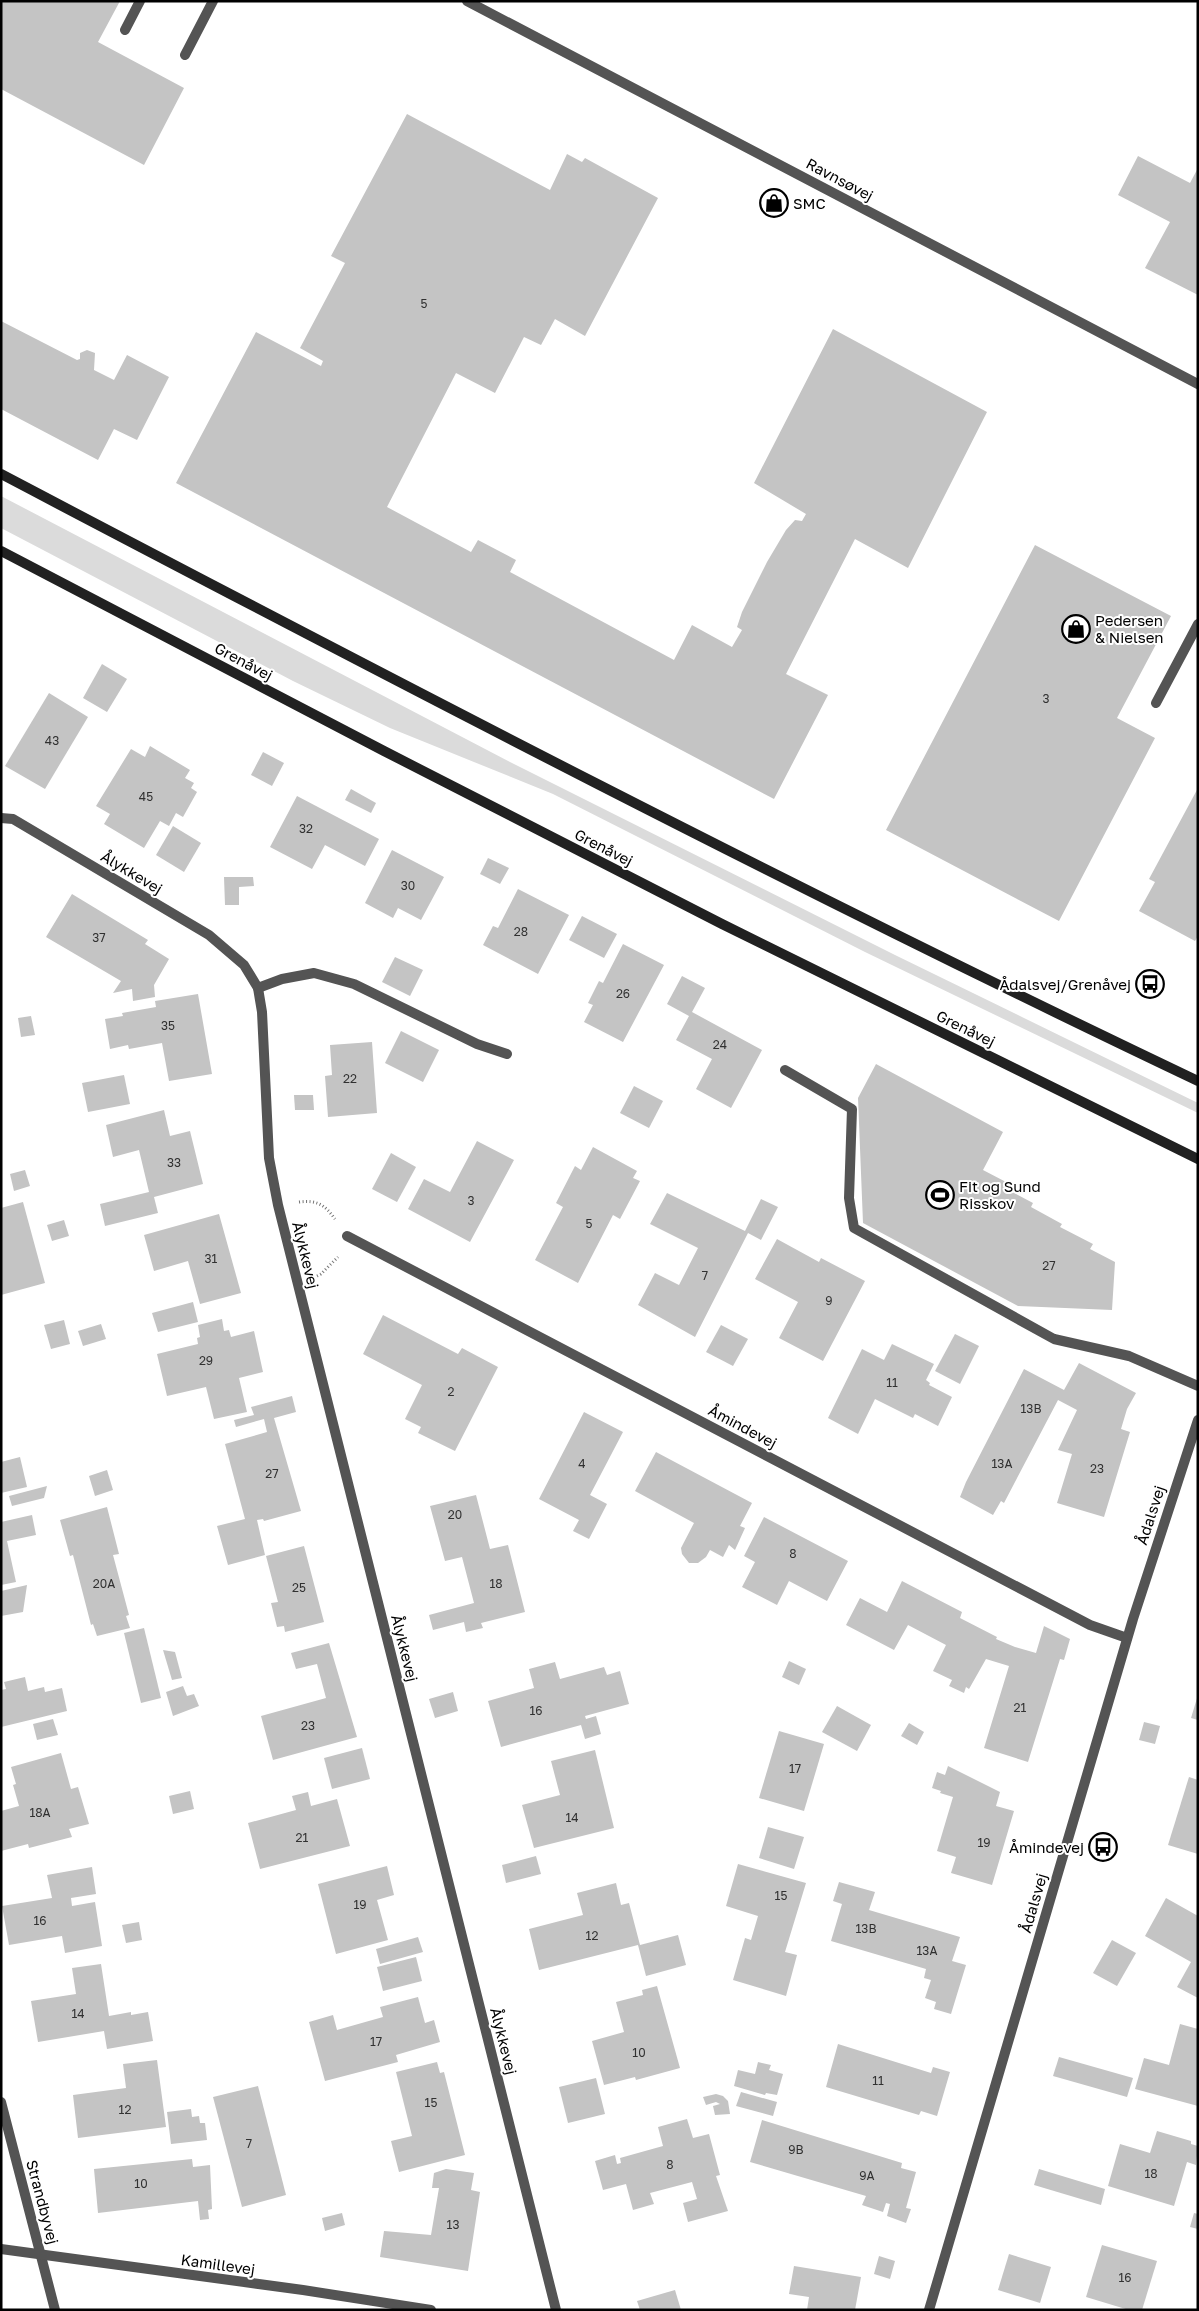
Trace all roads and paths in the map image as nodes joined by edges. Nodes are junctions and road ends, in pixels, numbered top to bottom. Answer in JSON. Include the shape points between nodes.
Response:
{"nodes":[{"id":1,"x":140,"y":1,"type":"edge"},
{"id":2,"x":213,"y":1,"type":"edge"},
{"id":3,"x":467,"y":1,"type":"edge"},
{"id":4,"x":125,"y":30,"type":"dead end"},
{"id":5,"x":184,"y":55,"type":"dead end"},
{"id":6,"x":1198,"y":384,"type":"edge"},
{"id":7,"x":1,"y":474,"type":"edge"},
{"id":8,"x":1,"y":551,"type":"edge"},
{"id":9,"x":1198,"y":624,"type":"edge"},
{"id":10,"x":1156,"y":703,"type":"dead end"},
{"id":11,"x":1,"y":818,"type":"edge"},
{"id":12,"x":258,"y":988,"type":"junction"},
{"id":13,"x":507,"y":1054,"type":"dead end"},
{"id":14,"x":785,"y":1070,"type":"dead end"},
{"id":15,"x":1198,"y":1081,"type":"edge"},
{"id":16,"x":1198,"y":1159,"type":"edge"},
{"id":17,"x":278,"y":1205,"type":"junction"},
{"id":18,"x":347,"y":1236,"type":"junction"},
{"id":19,"x":298,"y":1283,"type":"junction"},
{"id":20,"x":1198,"y":1386,"type":"edge"},
{"id":21,"x":1198,"y":1420,"type":"edge"},
{"id":22,"x":1127,"y":1638,"type":"junction"},
{"id":23,"x":1,"y":2102,"type":"edge"},
{"id":24,"x":1,"y":2249,"type":"edge"},
{"id":25,"x":41,"y":2255,"type":"junction"},
{"id":26,"x":55,"y":2310,"type":"edge"},
{"id":27,"x":431,"y":2310,"type":"edge"},
{"id":28,"x":556,"y":2310,"type":"edge"},
{"id":29,"x":929,"y":2310,"type":"edge"}],
"edges":[{"from":1,"to":4,"type":"street"},
{"from":2,"to":5,"type":"street"},
{"from":3,"to":6,"type":"street","name":"Ravnsøvej"},
{"from":7,"to":15,"type":"main road","via":[[557,764],[860,917]]},
{"from":8,"to":16,"type":"main road","name":"Grenåvej","via":[[392,756]]},
{"from":9,"to":10,"type":"street"},
{"from":11,"to":12,"type":"street","name":"Ålykkevej","via":[[13,820],[208,934],[244,965]]},
{"from":12,"to":13,"type":"street","via":[[314,973],[354,984],[477,1044]]},
{"from":12,"to":17,"type":"street","name":"Ålykkevej","via":[[269,1158]]},
{"from":14,"to":20,"type":"street","via":[[852,1109],[849,1198],[854,1228],[1054,1339],[1130,1356]]},
{"from":17,"to":18,"type":"path","via":[[313,1200],[328,1209]]},
{"from":17,"to":19,"type":"street","name":"Ålykkevej"},
{"from":18,"to":19,"type":"path","via":[[338,1256],[321,1274]]},
{"from":18,"to":22,"type":"street","name":"Åmindevej","via":[[1090,1625]]},
{"from":19,"to":28,"type":"street","name":"Ålykkevej"},
{"from":21,"to":22,"type":"street","name":"Ådalsvej"},
{"from":22,"to":29,"type":"street","name":"Ådalsvej"},
{"from":23,"to":25,"type":"street","name":"Strandbyvej"},
{"from":24,"to":25,"type":"street","name":"Kamillevej"},
{"from":25,"to":26,"type":"street","name":"Strandbyvej"},
{"from":25,"to":27,"type":"street","name":"Kamillevej"}]}
